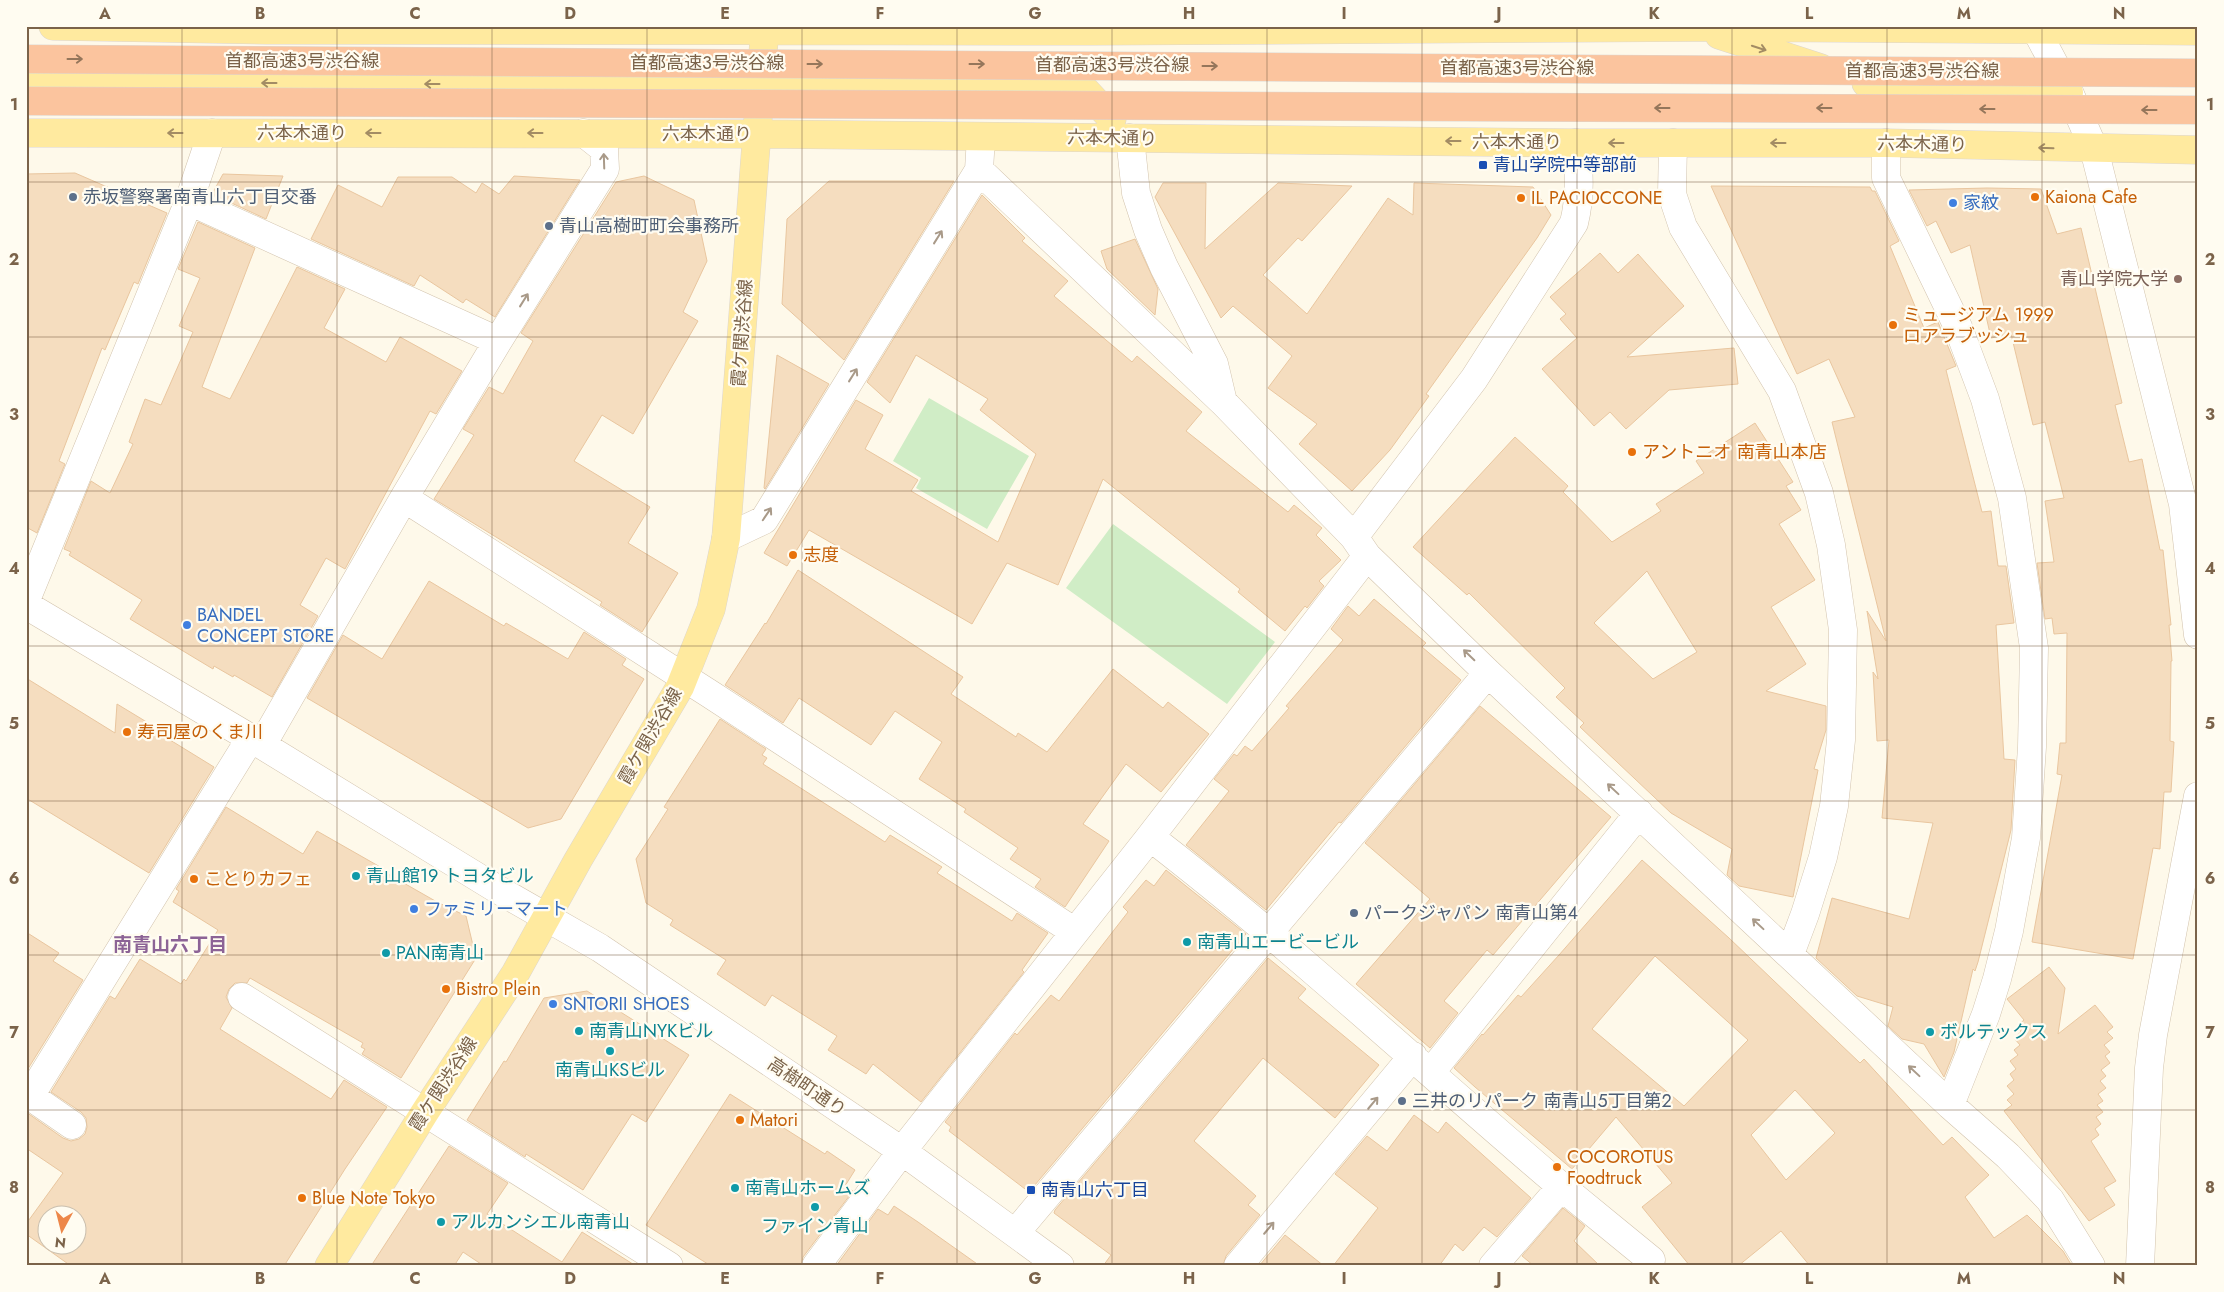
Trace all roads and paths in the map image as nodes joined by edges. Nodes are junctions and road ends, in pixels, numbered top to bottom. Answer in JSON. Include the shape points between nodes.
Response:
{"nodes":[{"id":1,"x":53,"y":26,"type":"edge"},
{"id":2,"x":1696,"y":27,"type":"edge"},
{"id":3,"x":2036,"y":27,"type":"edge"},
{"id":4,"x":268,"y":28,"type":"edge"},
{"id":5,"x":764,"y":28,"type":"edge"},
{"id":6,"x":1094,"y":29,"type":"edge"},
{"id":7,"x":389,"y":30,"type":"junction"},
{"id":8,"x":2198,"y":31,"type":"edge"},
{"id":9,"x":26,"y":59,"type":"edge"},
{"id":10,"x":2198,"y":73,"type":"edge"},
{"id":11,"x":26,"y":81,"type":"edge"},
{"id":12,"x":760,"y":87,"type":"junction"},
{"id":13,"x":2069,"y":92,"type":"junction"},
{"id":14,"x":26,"y":101,"type":"edge"},
{"id":15,"x":2198,"y":110,"type":"edge"},
{"id":16,"x":26,"y":133,"type":"edge"},
{"id":17,"x":212,"y":134,"type":"junction"},
{"id":18,"x":584,"y":134,"type":"junction"},
{"id":19,"x":758,"y":134,"type":"junction"},
{"id":20,"x":981,"y":136,"type":"junction"},
{"id":21,"x":1130,"y":138,"type":"junction"},
{"id":22,"x":1576,"y":142,"type":"junction"},
{"id":23,"x":1673,"y":143,"type":"junction"},
{"id":24,"x":1886,"y":143,"type":"junction"},
{"id":25,"x":2094,"y":149,"type":"junction"},
{"id":26,"x":2198,"y":150,"type":"edge"},
{"id":27,"x":979,"y":170,"type":"junction"},
{"id":28,"x":190,"y":201,"type":"junction"},
{"id":29,"x":498,"y":341,"type":"junction"},
{"id":30,"x":1223,"y":402,"type":"junction"},
{"id":31,"x":404,"y":498,"type":"junction"},
{"id":32,"x":726,"y":538,"type":"junction"},
{"id":33,"x":1360,"y":546,"type":"junction"},
{"id":34,"x":26,"y":600,"type":"edge"},
{"id":35,"x":26,"y":605,"type":"edge"},
{"id":36,"x":2198,"y":635,"type":"edge"},
{"id":37,"x":1488,"y":673,"type":"junction"},
{"id":38,"x":684,"y":677,"type":"junction"},
{"id":39,"x":256,"y":742,"type":"junction"},
{"id":40,"x":2198,"y":796,"type":"edge"},
{"id":41,"x":1640,"y":813,"type":"junction"},
{"id":42,"x":1150,"y":836,"type":"junction"},
{"id":43,"x":548,"y":917,"type":"junction"},
{"id":44,"x":1074,"y":932,"type":"junction"},
{"id":45,"x":1268,"y":932,"type":"junction"},
{"id":46,"x":1790,"y":954,"type":"junction"},
{"id":47,"x":242,"y":997,"type":"dead end"},
{"id":48,"x":1422,"y":1064,"type":"junction"},
{"id":49,"x":1950,"y":1105,"type":"junction"},
{"id":50,"x":425,"y":1112,"type":"junction"},
{"id":51,"x":72,"y":1125,"type":"dead end"},
{"id":52,"x":902,"y":1151,"type":"junction"},
{"id":53,"x":1561,"y":1186,"type":"junction"},
{"id":54,"x":1016,"y":1232,"type":"junction"},
{"id":55,"x":1651,"y":1260,"type":"dead end"},
{"id":56,"x":329,"y":1266,"type":"edge"},
{"id":57,"x":669,"y":1266,"type":"edge"},
{"id":58,"x":816,"y":1266,"type":"edge"},
{"id":59,"x":1060,"y":1266,"type":"edge"},
{"id":60,"x":1238,"y":1266,"type":"edge"},
{"id":61,"x":1493,"y":1266,"type":"edge"},
{"id":62,"x":2090,"y":1266,"type":"edge"},
{"id":63,"x":2140,"y":1266,"type":"edge"}],
"edges":[{"from":1,"to":4,"type":"main road"},
{"from":2,"to":3,"type":"main road"},
{"from":2,"to":6,"type":"main road"},
{"from":2,"to":13,"type":"main road","one_way":true,"via":[[1872,84],[2048,87]]},
{"from":3,"to":8,"type":"main road"},
{"from":3,"to":13,"type":"street"},
{"from":4,"to":7,"type":"main road"},
{"from":5,"to":6,"type":"main road"},
{"from":5,"to":7,"type":"main road"},
{"from":5,"to":12,"type":"main road","name":"霞ケ関渋谷線"},
{"from":7,"to":12,"type":"main road","via":[[466,72],[712,73]]},
{"from":9,"to":10,"type":"highway","name":"首都高速3号渋谷線","one_way":true,"bridge":true},
{"from":12,"to":11,"type":"main road","one_way":true},
{"from":12,"to":19,"type":"main road","name":"霞ケ関渋谷線"},
{"from":12,"to":21,"type":"main road","via":[[1086,91]]},
{"from":13,"to":25,"type":"street"},
{"from":15,"to":14,"type":"highway","one_way":true,"bridge":true},
{"from":17,"to":16,"type":"main road","name":"六本木通り","one_way":true},
{"from":18,"to":17,"type":"main road","name":"六本木通り","one_way":true},
{"from":17,"to":28,"type":"street"},
{"from":18,"to":19,"type":"main road","name":"六本木通り"},
{"from":29,"to":18,"type":"street","one_way":true,"via":[[605,169],[604,149]]},
{"from":19,"to":20,"type":"main road","name":"六本木通り"},
{"from":19,"to":32,"type":"main road","name":"霞ケ関渋谷線"},
{"from":20,"to":21,"type":"main road","name":"六本木通り"},
{"from":20,"to":27,"type":"street"},
{"from":22,"to":21,"type":"main road","name":"六本木通り","one_way":true},
{"from":21,"to":30,"type":"street","via":[[1136,193],[1148,230],[1214,364]]},
{"from":23,"to":22,"type":"main road","name":"六本木通り","one_way":true},
{"from":22,"to":33,"type":"street","via":[[1580,186],[1574,223]]},
{"from":24,"to":23,"type":"main road","name":"六本木通り","one_way":true},
{"from":23,"to":46,"type":"street","via":[[1672,194],[1684,227],[1782,391],[1819,494],[1843,630],[1841,740],[1834,806],[1823,857]]},
{"from":25,"to":24,"type":"main road","name":"六本木通り","one_way":true},
{"from":24,"to":49,"type":"street","via":[[1886,178],[1958,327],[1985,399],[2012,498],[2034,648],[2026,838],[2009,931],[1986,1014]]},
{"from":25,"to":26,"type":"main road","name":"六本木通り"},
{"from":25,"to":36,"type":"street","via":[[2184,504]]},
{"from":27,"to":30,"type":"street"},
{"from":32,"to":27,"type":"street","one_way":true,"via":[[764,520]]},
{"from":28,"to":29,"type":"street"},
{"from":28,"to":34,"type":"street"},
{"from":29,"to":31,"type":"street"},
{"from":30,"to":33,"type":"street"},
{"from":31,"to":38,"type":"street"},
{"from":31,"to":39,"type":"street"},
{"from":32,"to":38,"type":"main road","name":"霞ケ関渋谷線","via":[[711,609]]},
{"from":37,"to":33,"type":"street","one_way":true},
{"from":33,"to":42,"type":"street"},
{"from":35,"to":39,"type":"street","name":"高樹町通り"},
{"from":41,"to":37,"type":"street","one_way":true},
{"from":37,"to":45,"type":"street"},
{"from":38,"to":43,"type":"main road","name":"霞ケ関渋谷線"},
{"from":38,"to":44,"type":"street"},
{"from":39,"to":43,"type":"street","name":"高樹町通り","via":[[497,890]]},
{"from":39,"to":51,"type":"street","via":[[30,1096]]},
{"from":40,"to":63,"type":"street","via":[[2153,1035]]},
{"from":46,"to":41,"type":"street","one_way":true},
{"from":41,"to":48,"type":"street"},
{"from":42,"to":44,"type":"street"},
{"from":42,"to":45,"type":"street"},
{"from":43,"to":50,"type":"main road","name":"霞ケ関渋谷線"},
{"from":43,"to":52,"type":"street","name":"高樹町通り","via":[[600,948]]},
{"from":44,"to":52,"type":"street"},
{"from":45,"to":48,"type":"street"},
{"from":45,"to":54,"type":"street"},
{"from":49,"to":46,"type":"street","one_way":true},
{"from":47,"to":50,"type":"street"},
{"from":48,"to":53,"type":"street"},
{"from":60,"to":48,"type":"street","one_way":true},
{"from":49,"to":62,"type":"street","via":[[2008,1156],[2050,1200]]},
{"from":50,"to":56,"type":"main road","name":"霞ケ関渋谷線"},
{"from":50,"to":57,"type":"street"},
{"from":52,"to":54,"type":"street","name":"高樹町通り"},
{"from":52,"to":58,"type":"street"},
{"from":53,"to":55,"type":"street"},
{"from":53,"to":61,"type":"street"},
{"from":54,"to":59,"type":"street","name":"高樹町通り"}]}
